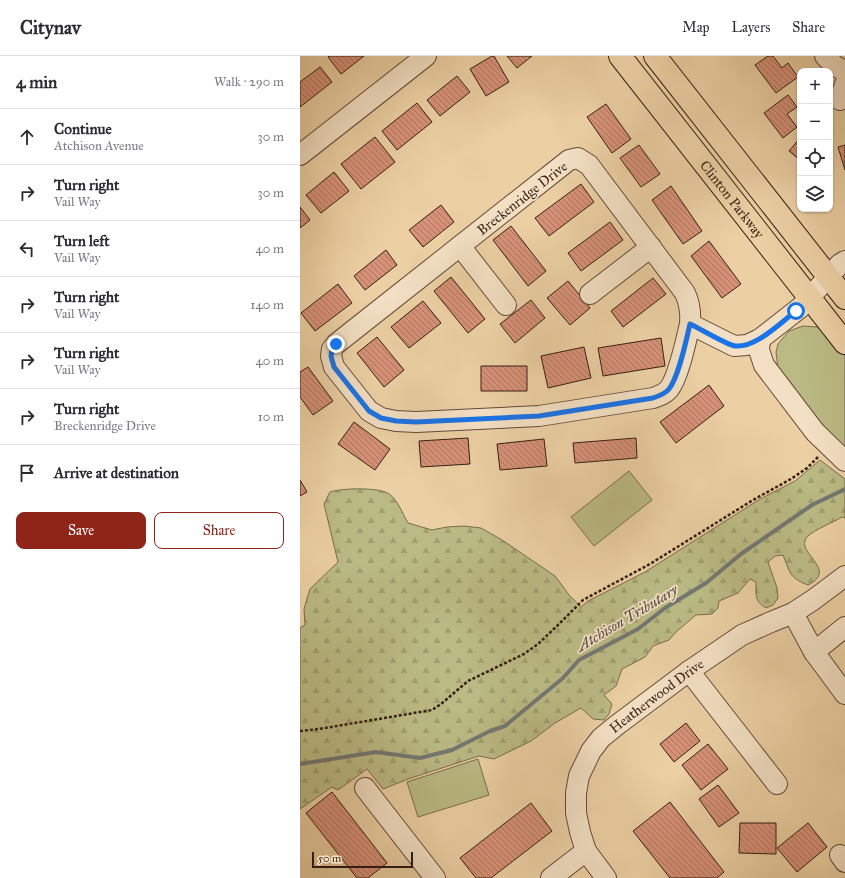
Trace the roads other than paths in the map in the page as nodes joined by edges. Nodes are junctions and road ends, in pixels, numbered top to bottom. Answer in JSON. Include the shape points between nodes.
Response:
{"nodes":[{"id":1,"x":426,"y":56,"type":"edge"},
{"id":2,"x":620,"y":56,"type":"edge"},
{"id":3,"x":655,"y":56,"type":"edge"},
{"id":4,"x":825,"y":56,"type":"edge"},
{"id":5,"x":845,"y":71,"type":"edge"},
{"id":6,"x":300,"y":155,"type":"edge"},
{"id":7,"x":460,"y":246,"type":"junction"},
{"id":8,"x":651,"y":247,"type":"junction"},
{"id":9,"x":845,"y":261,"type":"edge"},
{"id":10,"x":829,"y":277,"type":"junction"},
{"id":11,"x":590,"y":294,"type":"dead end"},
{"id":12,"x":809,"y":298,"type":"junction"},
{"id":13,"x":845,"y":298,"type":"edge"},
{"id":14,"x":506,"y":305,"type":"dead end"},
{"id":15,"x":690,"y":324,"type":"junction"},
{"id":16,"x":760,"y":339,"type":"junction"},
{"id":17,"x":845,"y":343,"type":"edge"},
{"id":18,"x":845,"y":461,"type":"edge"},
{"id":19,"x":845,"y":576,"type":"edge"},
{"id":20,"x":793,"y":613,"type":"junction"},
{"id":21,"x":845,"y":627,"type":"edge"},
{"id":22,"x":814,"y":652,"type":"junction"},
{"id":23,"x":689,"y":671,"type":"junction"},
{"id":24,"x":843,"y":689,"type":"edge"},
{"id":25,"x":777,"y":784,"type":"dead end"},
{"id":26,"x":365,"y":788,"type":"dead end"},
{"id":27,"x":586,"y":851,"type":"junction"},
{"id":28,"x":435,"y":878,"type":"edge"},
{"id":29,"x":551,"y":878,"type":"edge"},
{"id":30,"x":606,"y":878,"type":"edge"}],
"edges":[{"from":1,"to":6,"type":"street"},
{"from":2,"to":12,"type":"main road","name":"Clinton Parkway"},
{"from":3,"to":10,"type":"main road","name":"Clinton Parkway"},
{"from":4,"to":5,"type":"street"},
{"from":7,"to":8,"type":"street","name":"Breckenridge Drive","via":[[569,160],[578,158],[589,165]]},
{"from":7,"to":14,"type":"street"},
{"from":7,"to":15,"type":"street","name":"Breckenridge Drive","via":[[336,344],[332,350],[334,367],[364,406],[381,418],[416,422],[539,416],[653,398],[669,390],[675,378]]},
{"from":8,"to":11,"type":"street"},
{"from":8,"to":15,"type":"street","name":"Breckenridge Drive","via":[[690,304]]},
{"from":9,"to":10,"type":"street"},
{"from":10,"to":12,"type":"street"},
{"from":10,"to":13,"type":"main road","name":"Clinton Parkway"},
{"from":12,"to":16,"type":"street"},
{"from":12,"to":17,"type":"main road","name":"Clinton Parkway"},
{"from":15,"to":16,"type":"street","via":[[734,346],[747,345]]},
{"from":16,"to":18,"type":"street","via":[[759,350],[764,365],[815,432]]},
{"from":19,"to":20,"type":"street","name":"Heatherwood Drive"},
{"from":20,"to":22,"type":"street"},
{"from":20,"to":23,"type":"street","name":"Heatherwood Drive","via":[[742,635]]},
{"from":21,"to":22,"type":"street"},
{"from":22,"to":24,"type":"street"},
{"from":23,"to":25,"type":"street"},
{"from":23,"to":27,"type":"street","name":"Heatherwood Drive","via":[[601,738],[591,751],[579,776],[576,793],[576,813]]},
{"from":26,"to":28,"type":"street"},
{"from":27,"to":29,"type":"street"},
{"from":27,"to":30,"type":"street","name":"Heatherwood Drive"}]}
